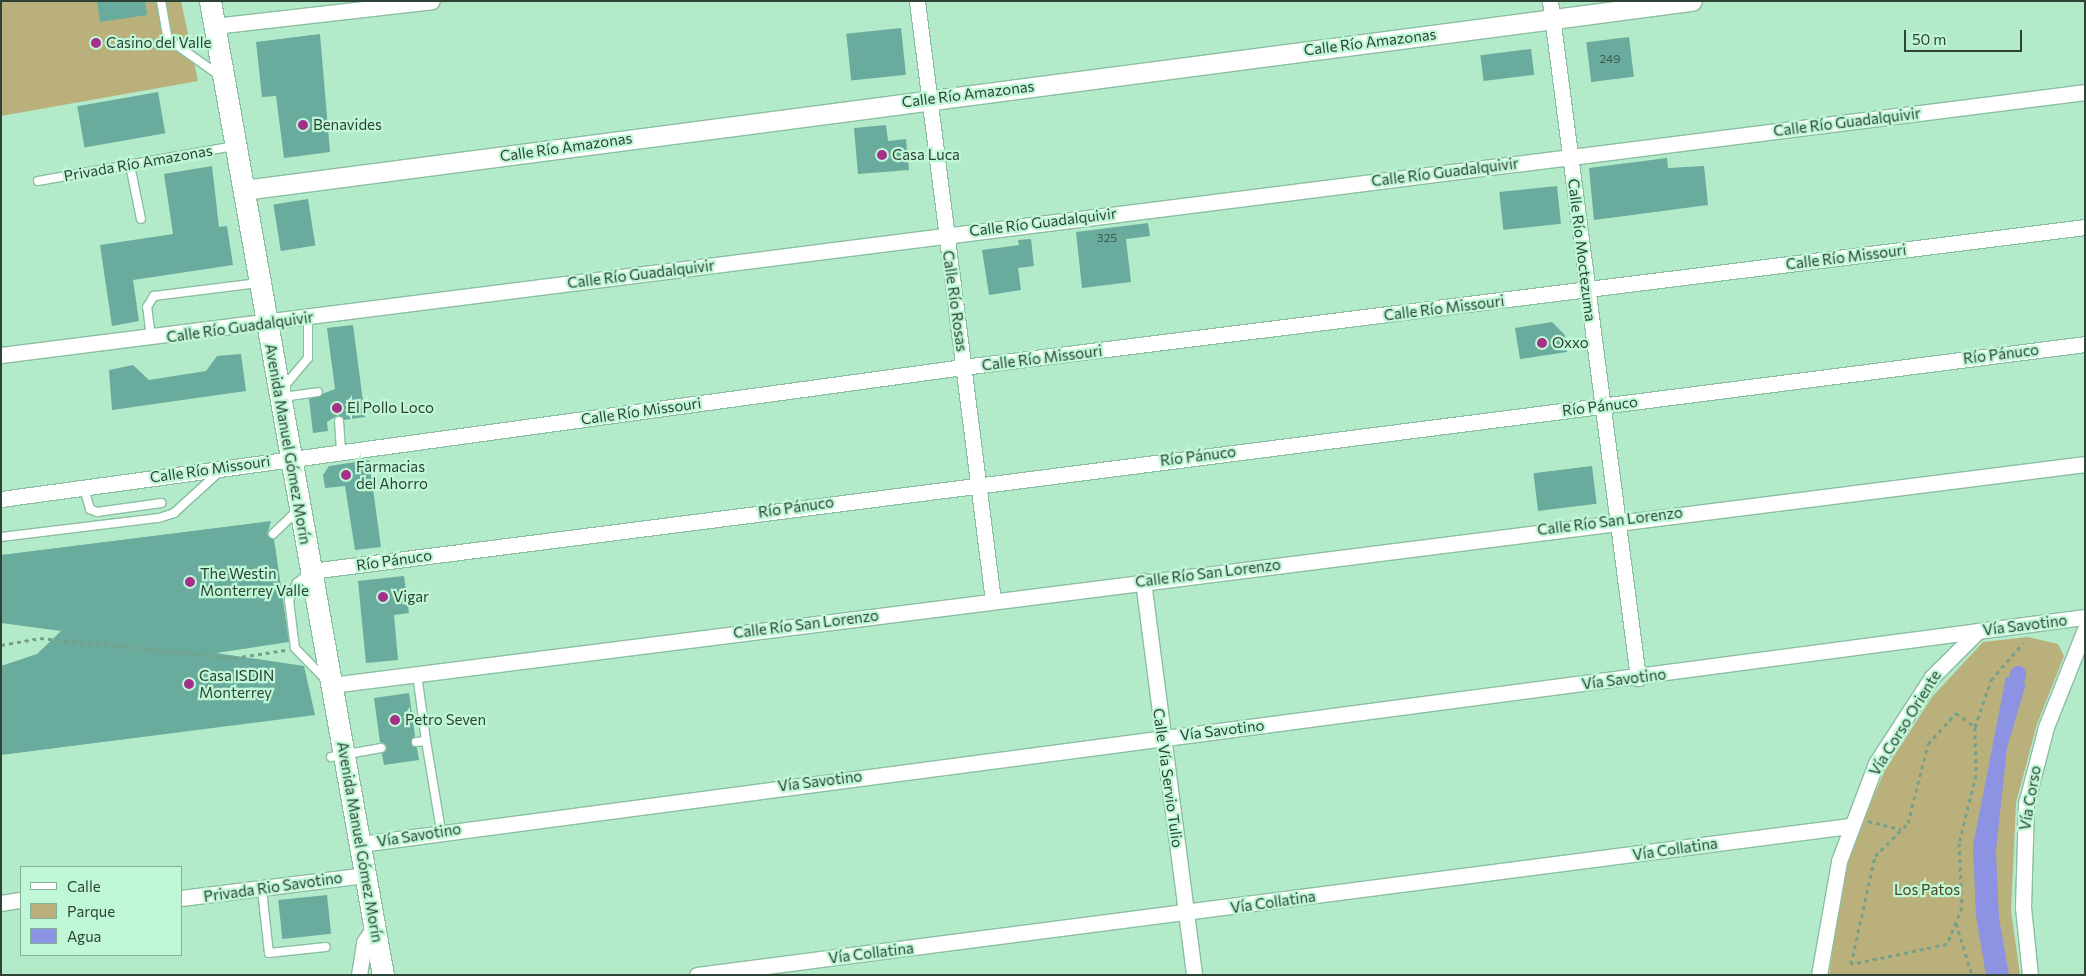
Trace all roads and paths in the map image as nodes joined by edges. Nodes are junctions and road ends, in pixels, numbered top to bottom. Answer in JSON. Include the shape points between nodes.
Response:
{"nodes":[{"id":1,"x":161,"y":1,"type":"edge"},
{"id":2,"x":210,"y":1,"type":"edge"},
{"id":3,"x":432,"y":1,"type":"edge"},
{"id":4,"x":917,"y":1,"type":"edge"},
{"id":5,"x":1692,"y":1,"type":"edge"},
{"id":6,"x":1551,"y":10,"type":"edge"},
{"id":7,"x":214,"y":26,"type":"junction"},
{"id":8,"x":224,"y":78,"type":"junction"},
{"id":9,"x":2085,"y":92,"type":"edge"},
{"id":10,"x":930,"y":99,"type":"junction"},
{"id":11,"x":237,"y":146,"type":"junction"},
{"id":12,"x":1570,"y":156,"type":"junction"},
{"id":13,"x":130,"y":165,"type":"junction"},
{"id":14,"x":38,"y":181,"type":"dead end"},
{"id":15,"x":244,"y":190,"type":"junction"},
{"id":16,"x":141,"y":220,"type":"dead end"},
{"id":17,"x":2085,"y":227,"type":"edge"},
{"id":18,"x":946,"y":234,"type":"junction"},
{"id":19,"x":259,"y":283,"type":"junction"},
{"id":20,"x":1587,"y":290,"type":"junction"},
{"id":21,"x":308,"y":318,"type":"junction"},
{"id":22,"x":267,"y":323,"type":"junction"},
{"id":23,"x":151,"y":338,"type":"junction"},
{"id":24,"x":2085,"y":344,"type":"edge"},
{"id":25,"x":1,"y":355,"type":"edge"},
{"id":26,"x":963,"y":367,"type":"junction"},
{"id":27,"x":318,"y":392,"type":"dead end"},
{"id":28,"x":279,"y":396,"type":"junction"},
{"id":29,"x":1601,"y":406,"type":"junction"},
{"id":30,"x":339,"y":420,"type":"dead end"},
{"id":31,"x":341,"y":451,"type":"junction"},
{"id":32,"x":290,"y":458,"type":"junction"},
{"id":33,"x":2085,"y":464,"type":"edge"},
{"id":34,"x":224,"y":467,"type":"junction"},
{"id":35,"x":978,"y":483,"type":"junction"},
{"id":36,"x":84,"y":488,"type":"junction"},
{"id":37,"x":1,"y":499,"type":"edge"},
{"id":38,"x":161,"y":503,"type":"dead end"},
{"id":39,"x":300,"y":509,"type":"junction"},
{"id":40,"x":1616,"y":519,"type":"junction"},
{"id":41,"x":273,"y":534,"type":"dead end"},
{"id":42,"x":1,"y":537,"type":"edge"},
{"id":43,"x":311,"y":572,"type":"junction"},
{"id":44,"x":1143,"y":582,"type":"junction"},
{"id":45,"x":993,"y":601,"type":"junction"},
{"id":46,"x":2085,"y":617,"type":"edge"},
{"id":47,"x":2085,"y":629,"type":"edge"},
{"id":48,"x":1979,"y":631,"type":"junction"},
{"id":49,"x":2024,"y":643,"type":"dead end"},
{"id":50,"x":1,"y":645,"type":"edge"},
{"id":51,"x":295,"y":648,"type":"junction"},
{"id":52,"x":417,"y":674,"type":"junction"},
{"id":53,"x":1638,"y":678,"type":"junction"},
{"id":54,"x":329,"y":695,"type":"junction"},
{"id":55,"x":1975,"y":727,"type":"junction"},
{"id":56,"x":1163,"y":737,"type":"junction"},
{"id":57,"x":426,"y":741,"type":"junction"},
{"id":58,"x":416,"y":742,"type":"dead end"},
{"id":59,"x":381,"y":748,"type":"dead end"},
{"id":60,"x":337,"y":756,"type":"junction"},
{"id":61,"x":1867,"y":821,"type":"dead end"},
{"id":62,"x":1849,"y":826,"type":"junction"},
{"id":63,"x":1902,"y":829,"type":"junction"},
{"id":64,"x":440,"y":831,"type":"junction"},
{"id":65,"x":360,"y":844,"type":"junction"},
{"id":66,"x":366,"y":875,"type":"junction"},
{"id":67,"x":262,"y":890,"type":"junction"},
{"id":68,"x":182,"y":898,"type":"edge"},
{"id":69,"x":20,"y":900,"type":"edge"},
{"id":70,"x":1,"y":903,"type":"edge"},
{"id":71,"x":1186,"y":913,"type":"junction"},
{"id":72,"x":1956,"y":922,"type":"junction"},
{"id":73,"x":375,"y":926,"type":"junction"},
{"id":74,"x":326,"y":947,"type":"dead end"},
{"id":75,"x":360,"y":975,"type":"edge"},
{"id":76,"x":383,"y":975,"type":"edge"},
{"id":77,"x":697,"y":975,"type":"edge"},
{"id":78,"x":1194,"y":975,"type":"edge"},
{"id":79,"x":1818,"y":975,"type":"edge"},
{"id":80,"x":1972,"y":975,"type":"edge"},
{"id":81,"x":2030,"y":975,"type":"edge"}],
"edges":[{"from":1,"to":8,"type":"lane","via":[[168,39]]},
{"from":2,"to":7,"type":"main road","name":"Avenida Manuel Gómez Morín"},
{"from":3,"to":7,"type":"street"},
{"from":4,"to":10,"type":"street","name":"Calle Río Rosas"},
{"from":5,"to":6,"type":"street","name":"Calle Río Amazonas"},
{"from":6,"to":10,"type":"street","name":"Calle Río Amazonas"},
{"from":6,"to":12,"type":"street","name":"Calle Río Moctezuma"},
{"from":7,"to":8,"type":"main road","name":"Avenida Manuel Gómez Morín"},
{"from":8,"to":11,"type":"main road","name":"Avenida Manuel Gómez Morín"},
{"from":9,"to":12,"type":"street","name":"Calle Río Guadalquivir"},
{"from":10,"to":15,"type":"street","name":"Calle Río Amazonas"},
{"from":10,"to":18,"type":"street","name":"Calle Río Rosas"},
{"from":11,"to":13,"type":"lane","name":"Privada Río Amazonas"},
{"from":11,"to":15,"type":"main road","name":"Avenida Manuel Gómez Morín"},
{"from":12,"to":18,"type":"street","name":"Calle Río Guadalquivir"},
{"from":12,"to":20,"type":"street","name":"Calle Río Moctezuma"},
{"from":13,"to":14,"type":"lane","name":"Privada Río Amazonas"},
{"from":13,"to":16,"type":"lane"},
{"from":15,"to":19,"type":"main road","name":"Avenida Manuel Gómez Morín"},
{"from":17,"to":20,"type":"street","name":"Calle Río Missouri"},
{"from":18,"to":21,"type":"street","name":"Calle Río Guadalquivir"},
{"from":18,"to":26,"type":"street","name":"Calle Río Rosas"},
{"from":19,"to":22,"type":"main road","name":"Avenida Manuel Gómez Morín"},
{"from":19,"to":23,"type":"lane","via":[[154,296],[147,307]]},
{"from":20,"to":26,"type":"street","name":"Calle Río Missouri"},
{"from":20,"to":29,"type":"street","name":"Calle Río Moctezuma"},
{"from":21,"to":22,"type":"street","name":"Calle Río Guadalquivir"},
{"from":21,"to":28,"type":"lane","via":[[308,358]]},
{"from":22,"to":23,"type":"street","name":"Calle Río Guadalquivir"},
{"from":22,"to":28,"type":"main road","name":"Avenida Manuel Gómez Morín"},
{"from":23,"to":25,"type":"street","name":"Calle Río Guadalquivir"},
{"from":24,"to":29,"type":"street","name":"Río Pánuco"},
{"from":26,"to":31,"type":"street","name":"Calle Río Missouri"},
{"from":26,"to":35,"type":"street","name":"Calle Río Rosas"},
{"from":27,"to":28,"type":"lane"},
{"from":28,"to":32,"type":"main road","name":"Avenida Manuel Gómez Morín"},
{"from":29,"to":35,"type":"street","name":"Río Pánuco"},
{"from":29,"to":40,"type":"street","name":"Calle Río Moctezuma"},
{"from":30,"to":31,"type":"lane"},
{"from":31,"to":32,"type":"street","name":"Calle Río Missouri"},
{"from":32,"to":34,"type":"street","name":"Calle Río Missouri"},
{"from":32,"to":39,"type":"main road","name":"Avenida Manuel Gómez Morín"},
{"from":33,"to":40,"type":"street","name":"Calle Río San Lorenzo"},
{"from":34,"to":36,"type":"street","name":"Calle Río Missouri"},
{"from":34,"to":42,"type":"lane","via":[[166,516]]},
{"from":35,"to":43,"type":"street","name":"Río Pánuco"},
{"from":35,"to":45,"type":"street","name":"Calle Río Rosas"},
{"from":36,"to":37,"type":"street","name":"Calle Río Missouri"},
{"from":36,"to":38,"type":"lane","via":[[90,509],[97,512]]},
{"from":39,"to":41,"type":"lane"},
{"from":39,"to":43,"type":"main road","name":"Avenida Manuel Gómez Morín"},
{"from":40,"to":44,"type":"street","name":"Calle Río San Lorenzo"},
{"from":40,"to":53,"type":"street","name":"Calle Río Moctezuma"},
{"from":43,"to":51,"type":"lane","via":[[297,583],[288,600]]},
{"from":43,"to":54,"type":"main road","name":"Avenida Manuel Gómez Morín"},
{"from":44,"to":45,"type":"street","name":"Calle Río San Lorenzo"},
{"from":44,"to":56,"type":"street","name":"Calle Vía Servio Tulio"},
{"from":45,"to":52,"type":"street","name":"Calle Río San Lorenzo"},
{"from":46,"to":48,"type":"street","name":"Vía Savotino"},
{"from":47,"to":81,"type":"street","name":"Vía Corso","via":[[2046,727],[2026,804],[2023,888]]},
{"from":48,"to":53,"type":"street","name":"Vía Savotino"},
{"from":48,"to":62,"type":"street","name":"Vía Corso Oriente","via":[[1932,677],[1876,763]]},
{"from":49,"to":55,"type":"path","via":[[1991,680]]},
{"from":50,"to":51,"type":"path","via":[[40,638],[234,658]]},
{"from":51,"to":54,"type":"lane"},
{"from":52,"to":54,"type":"street","name":"Calle Río San Lorenzo"},
{"from":52,"to":57,"type":"lane"},
{"from":53,"to":56,"type":"street","name":"Vía Savotino"},
{"from":54,"to":60,"type":"main road","name":"Avenida Manuel Gómez Morín"},
{"from":55,"to":63,"type":"path","via":[[1956,713],[1928,744],[1908,823]]},
{"from":55,"to":72,"type":"path","via":[[1976,775],[1959,843],[1962,907]]},
{"from":56,"to":64,"type":"street","name":"Vía Savotino"},
{"from":56,"to":71,"type":"street","name":"Calle Vía Servio Tulio"},
{"from":57,"to":58,"type":"lane"},
{"from":57,"to":64,"type":"lane"},
{"from":59,"to":60,"type":"lane"},
{"from":60,"to":65,"type":"main road","name":"Avenida Manuel Gómez Morín"},
{"from":61,"to":63,"type":"path"},
{"from":62,"to":71,"type":"street","name":"Vía Collatina"},
{"from":62,"to":79,"type":"street","name":"Vía Corso Oriente","via":[[1824,930]]},
{"from":63,"to":72,"type":"path","via":[[1875,856],[1852,964],[1947,944]]},
{"from":64,"to":65,"type":"street","name":"Vía Savotino"},
{"from":65,"to":66,"type":"main road","name":"Avenida Manuel Gómez Morín"},
{"from":66,"to":67,"type":"street","name":"Privada Rio Savotino"},
{"from":66,"to":73,"type":"main road","name":"Avenida Manuel Gómez Morín"},
{"from":67,"to":68,"type":"street","name":"Privada Rio Savotino"},
{"from":67,"to":74,"type":"lane","via":[[269,953]]},
{"from":69,"to":70,"type":"street"},
{"from":71,"to":77,"type":"street","name":"Vía Collatina"},
{"from":71,"to":78,"type":"street","name":"Calle Vía Servio Tulio"},
{"from":72,"to":80,"type":"path"},
{"from":73,"to":75,"type":"street","via":[[364,942]]},
{"from":73,"to":76,"type":"main road","name":"Avenida Manuel Gómez Morín"}]}
